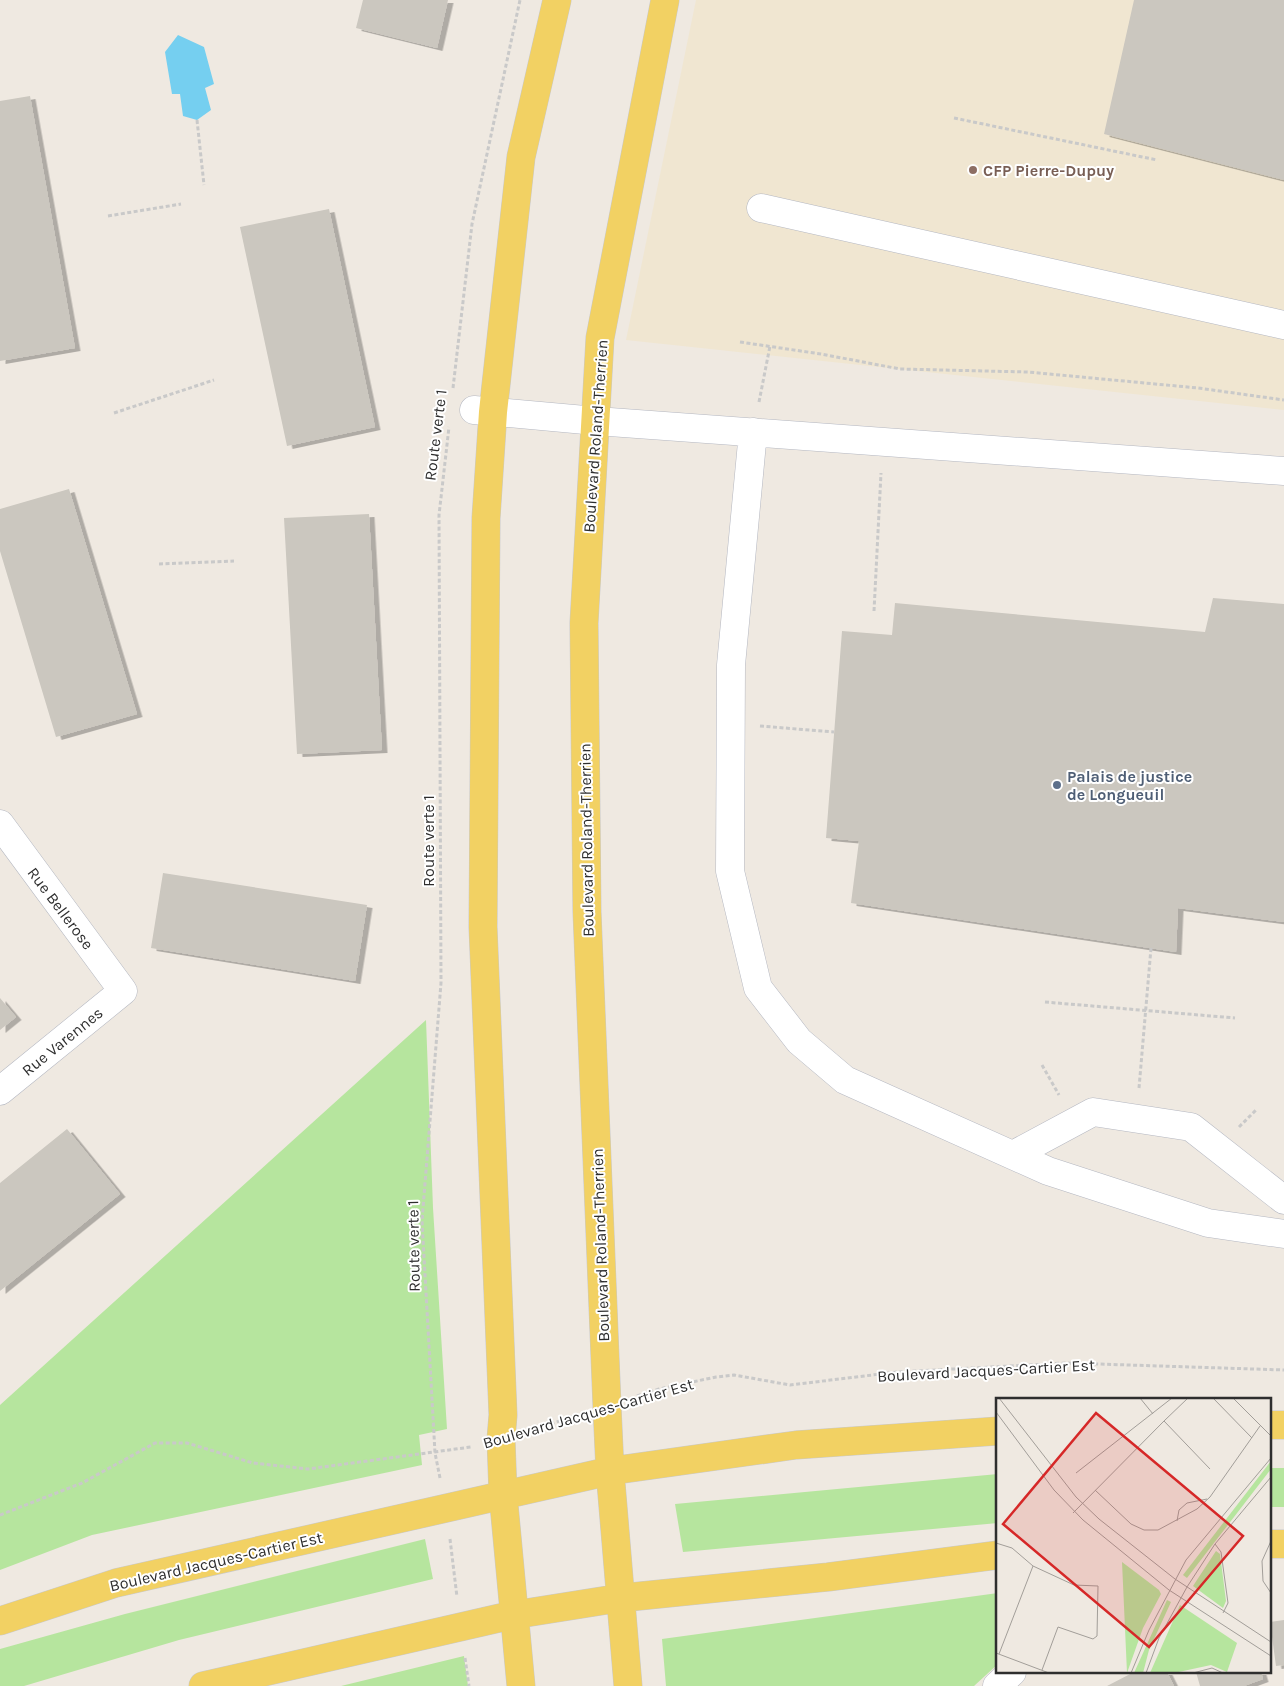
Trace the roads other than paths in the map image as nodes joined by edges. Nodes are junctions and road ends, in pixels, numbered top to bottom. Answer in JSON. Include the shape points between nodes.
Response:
{"nodes":[{"id":1,"x":557,"y":0,"type":"edge"},
{"id":2,"x":664,"y":0,"type":"edge"},
{"id":3,"x":761,"y":208,"type":"dead end"},
{"id":4,"x":1284,"y":325,"type":"edge"},
{"id":5,"x":473,"y":414,"type":"junction"},
{"id":6,"x":596,"y":421,"type":"junction"},
{"id":7,"x":753,"y":432,"type":"junction"},
{"id":8,"x":1284,"y":471,"type":"edge"},
{"id":9,"x":0,"y":824,"type":"edge"},
{"id":10,"x":123,"y":991,"type":"joint"},
{"id":11,"x":0,"y":1091,"type":"edge"},
{"id":12,"x":1013,"y":1155,"type":"junction"},
{"id":13,"x":1284,"y":1200,"type":"edge"},
{"id":14,"x":1284,"y":1234,"type":"edge"},
{"id":15,"x":996,"y":1431,"type":"edge"},
{"id":16,"x":610,"y":1471,"type":"junction"},
{"id":17,"x":503,"y":1494,"type":"junction"},
{"id":18,"x":996,"y":1555,"type":"edge"},
{"id":19,"x":620,"y":1598,"type":"junction"},
{"id":20,"x":513,"y":1615,"type":"junction"},
{"id":21,"x":0,"y":1621,"type":"edge"},
{"id":22,"x":1010,"y":1674,"type":"edge"},
{"id":23,"x":203,"y":1686,"type":"edge"},
{"id":24,"x":521,"y":1686,"type":"edge"},
{"id":25,"x":628,"y":1686,"type":"edge"},
{"id":26,"x":997,"y":1686,"type":"edge"}],
"edges":[{"from":1,"to":5,"type":"main road","via":[[521,157]]},
{"from":2,"to":6,"type":"main road","name":"Boulevard Roland-Therrien","via":[[600,338]]},
{"from":3,"to":4,"type":"street"},
{"from":5,"to":6,"type":"street"},
{"from":5,"to":17,"type":"main road","via":[[486,518],[483,927],[503,1415]]},
{"from":6,"to":7,"type":"street"},
{"from":6,"to":16,"type":"main road","name":"Boulevard Roland-Therrien","via":[[584,623],[586,872]]},
{"from":7,"to":8,"type":"street"},
{"from":7,"to":12,"type":"street","via":[[731,665],[730,871],[758,988],[799,1041],[845,1080]]},
{"from":9,"to":10,"type":"street","name":"Rue Bellerose"},
{"from":10,"to":11,"type":"street","name":"Rue Varennes"},
{"from":12,"to":13,"type":"street","via":[[1093,1112],[1191,1127]]},
{"from":12,"to":14,"type":"street","via":[[1048,1170],[1208,1223]]},
{"from":15,"to":16,"type":"main road","name":"Boulevard Jacques-Cartier Est","via":[[796,1444]]},
{"from":16,"to":17,"type":"main road","name":"Boulevard Jacques-Cartier Est"},
{"from":16,"to":19,"type":"main road","name":"Boulevard Roland-Therrien"},
{"from":17,"to":20,"type":"main road"},
{"from":17,"to":21,"type":"main road","name":"Boulevard Jacques-Cartier Est","via":[[116,1583]]},
{"from":18,"to":19,"type":"main road","via":[[828,1577]]},
{"from":19,"to":20,"type":"main road"},
{"from":19,"to":25,"type":"main road","name":"Boulevard Roland-Therrien"},
{"from":20,"to":23,"type":"main road"},
{"from":20,"to":24,"type":"main road"},
{"from":22,"to":26,"type":"street"}]}
